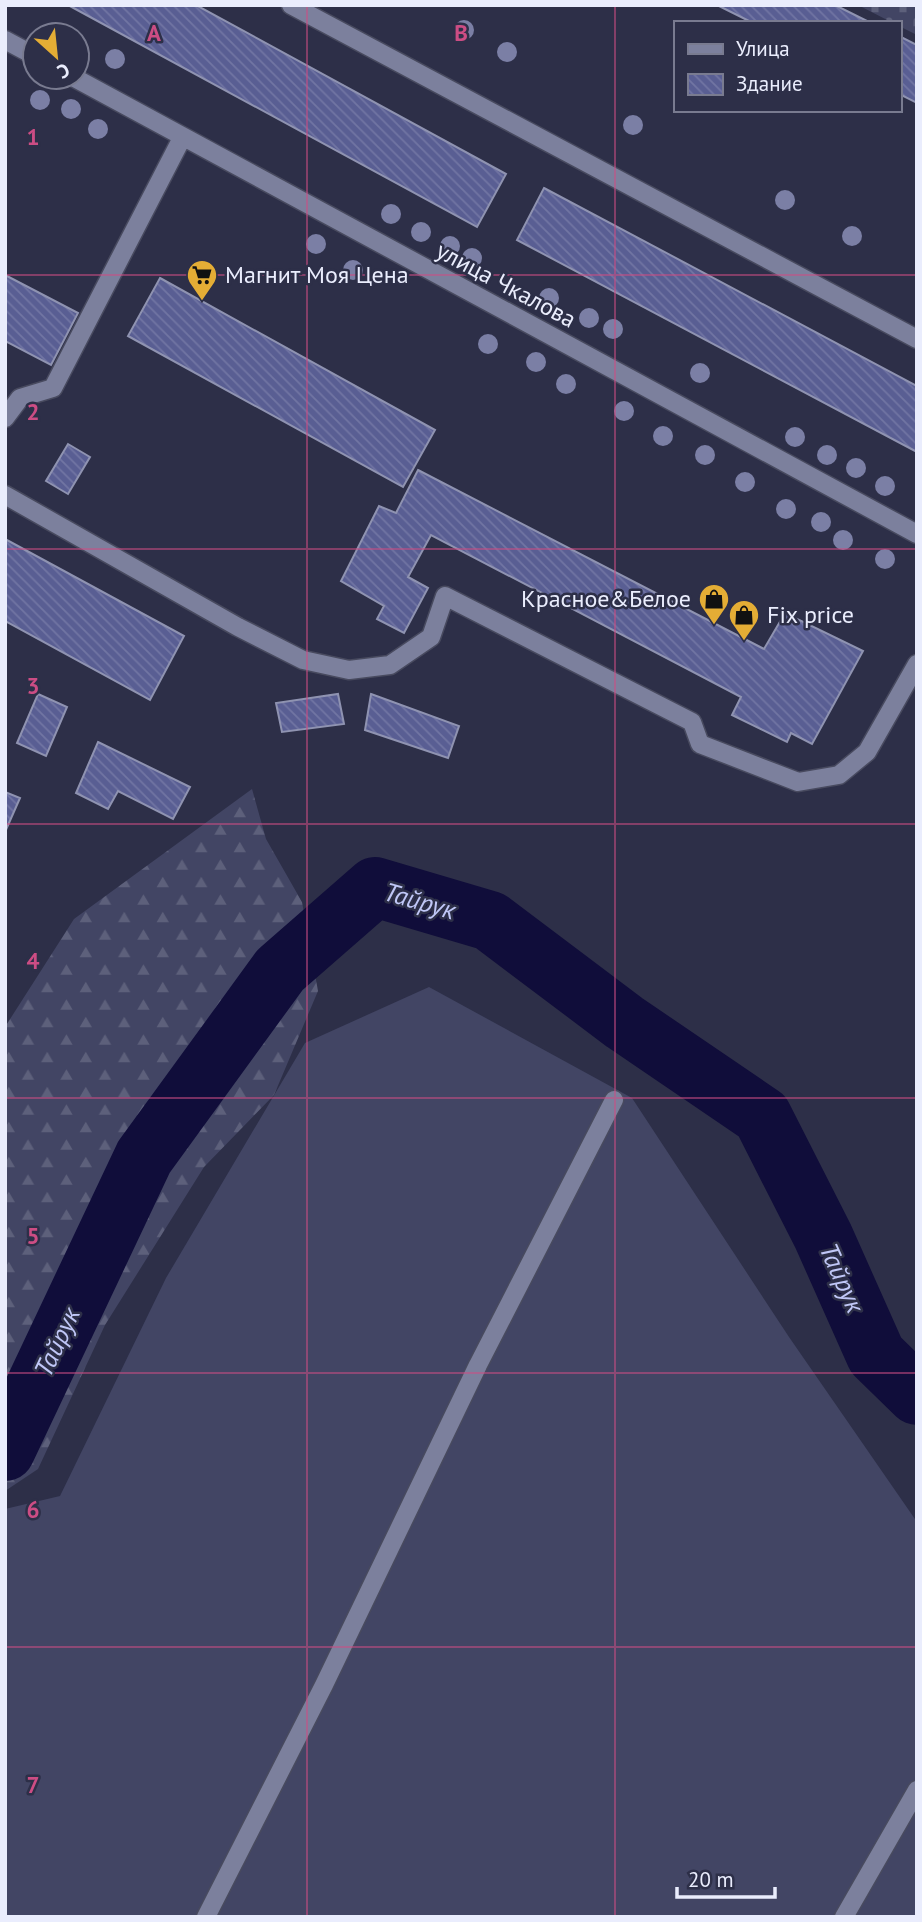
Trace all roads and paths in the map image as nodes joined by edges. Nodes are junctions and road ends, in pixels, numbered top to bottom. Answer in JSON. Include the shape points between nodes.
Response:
{"nodes":[{"id":1,"x":291,"y":5,"type":"edge"},
{"id":2,"x":5,"y":40,"type":"edge"},
{"id":3,"x":21,"y":49,"type":"edge"},
{"id":4,"x":91,"y":87,"type":"edge"},
{"id":5,"x":183,"y":138,"type":"junction"},
{"id":6,"x":917,"y":339,"type":"edge"},
{"id":7,"x":5,"y":418,"type":"edge"},
{"id":8,"x":5,"y":495,"type":"edge"},
{"id":9,"x":917,"y":534,"type":"edge"},
{"id":10,"x":917,"y":664,"type":"edge"},
{"id":11,"x":614,"y":1100,"type":"dead end"},
{"id":12,"x":917,"y":1790,"type":"edge"},
{"id":13,"x":206,"y":1917,"type":"edge"},
{"id":14,"x":844,"y":1917,"type":"edge"}],
"edges":[{"from":1,"to":6,"type":"street"},
{"from":2,"to":3,"type":"street"},
{"from":4,"to":5,"type":"street","name":"улица Чкалова"},
{"from":5,"to":7,"type":"street","via":[[53,388],[20,398]]},
{"from":5,"to":9,"type":"street","name":"улица Чкалова"},
{"from":8,"to":10,"type":"street","via":[[303,660],[349,670],[390,665],[431,637],[445,596],[691,722],[700,744],[798,782],[839,775],[867,752]]},
{"from":11,"to":13,"type":"street","via":[[478,1364]]},
{"from":12,"to":14,"type":"street"}]}
